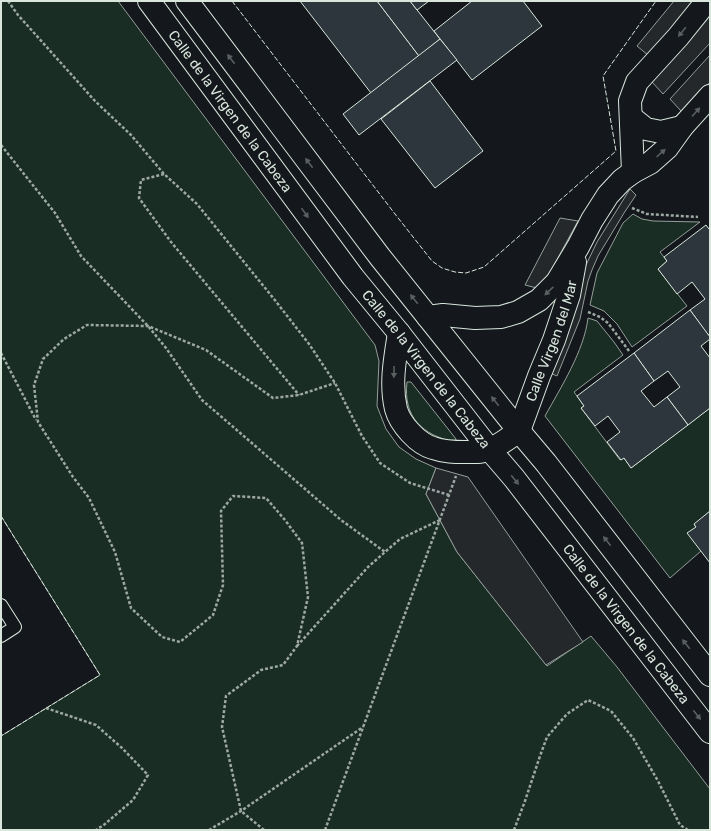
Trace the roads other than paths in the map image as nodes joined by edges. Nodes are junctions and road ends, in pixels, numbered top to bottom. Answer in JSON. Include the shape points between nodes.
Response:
{"nodes":[{"id":1,"x":149,"y":1,"type":"edge"},
{"id":2,"x":187,"y":1,"type":"edge"},
{"id":3,"x":707,"y":1,"type":"edge"},
{"id":4,"x":710,"y":96,"type":"edge"},
{"id":5,"x":631,"y":117,"type":"junction"},
{"id":6,"x":682,"y":127,"type":"junction"},
{"id":7,"x":633,"y":172,"type":"junction"},
{"id":8,"x":578,"y":248,"type":"junction"},
{"id":9,"x":428,"y":317,"type":"junction"},
{"id":10,"x":399,"y":333,"type":"junction"},
{"id":11,"x":519,"y":431,"type":"junction"},
{"id":12,"x":490,"y":450,"type":"junction"},
{"id":13,"x":1,"y":605,"type":"edge"},
{"id":14,"x":1,"y":636,"type":"edge"},
{"id":15,"x":710,"y":675,"type":"edge"},
{"id":16,"x":710,"y":732,"type":"edge"}],
"edges":[{"from":1,"to":10,"type":"main road","name":"Calle de la Virgen de la Cabeza","one_way":true,"via":[[353,277]]},
{"from":9,"to":2,"type":"main road","one_way":true,"via":[[380,258]]},
{"from":3,"to":5,"type":"main road","one_way":true,"via":[[637,82],[630,101]]},
{"from":6,"to":4,"type":"main road","name":"Calle Virgen del Mar","one_way":true},
{"from":5,"to":6,"type":"main road","via":[[646,129],[661,132]]},
{"from":5,"to":7,"type":"main road"},
{"from":7,"to":6,"type":"main road","name":"Calle Virgen del Mar","one_way":true,"via":[[650,163],[667,148]]},
{"from":7,"to":8,"type":"main road","name":"Calle Virgen del Mar","via":[[608,195]]},
{"from":8,"to":9,"type":"main road","name":"Calle Virgen del Mar","one_way":true,"via":[[557,282],[539,300],[518,312],[475,318],[443,315]]},
{"from":8,"to":11,"type":"main road","name":"Calle Virgen del Mar","via":[[569,295]]},
{"from":11,"to":9,"type":"main road","one_way":true},
{"from":10,"to":12,"type":"main road","name":"Calle de la Virgen de la Cabeza"},
{"from":10,"to":12,"type":"main road","one_way":true,"via":[[394,367],[394,393],[397,410],[404,425],[418,440],[432,448],[453,452]]},
{"from":11,"to":12,"type":"main road"},
{"from":15,"to":11,"type":"main road","one_way":true},
{"from":12,"to":16,"type":"main road","name":"Calle de la Virgen de la Cabeza","one_way":true},
{"from":13,"to":14,"type":"lane","via":[[15,627]]}]}
